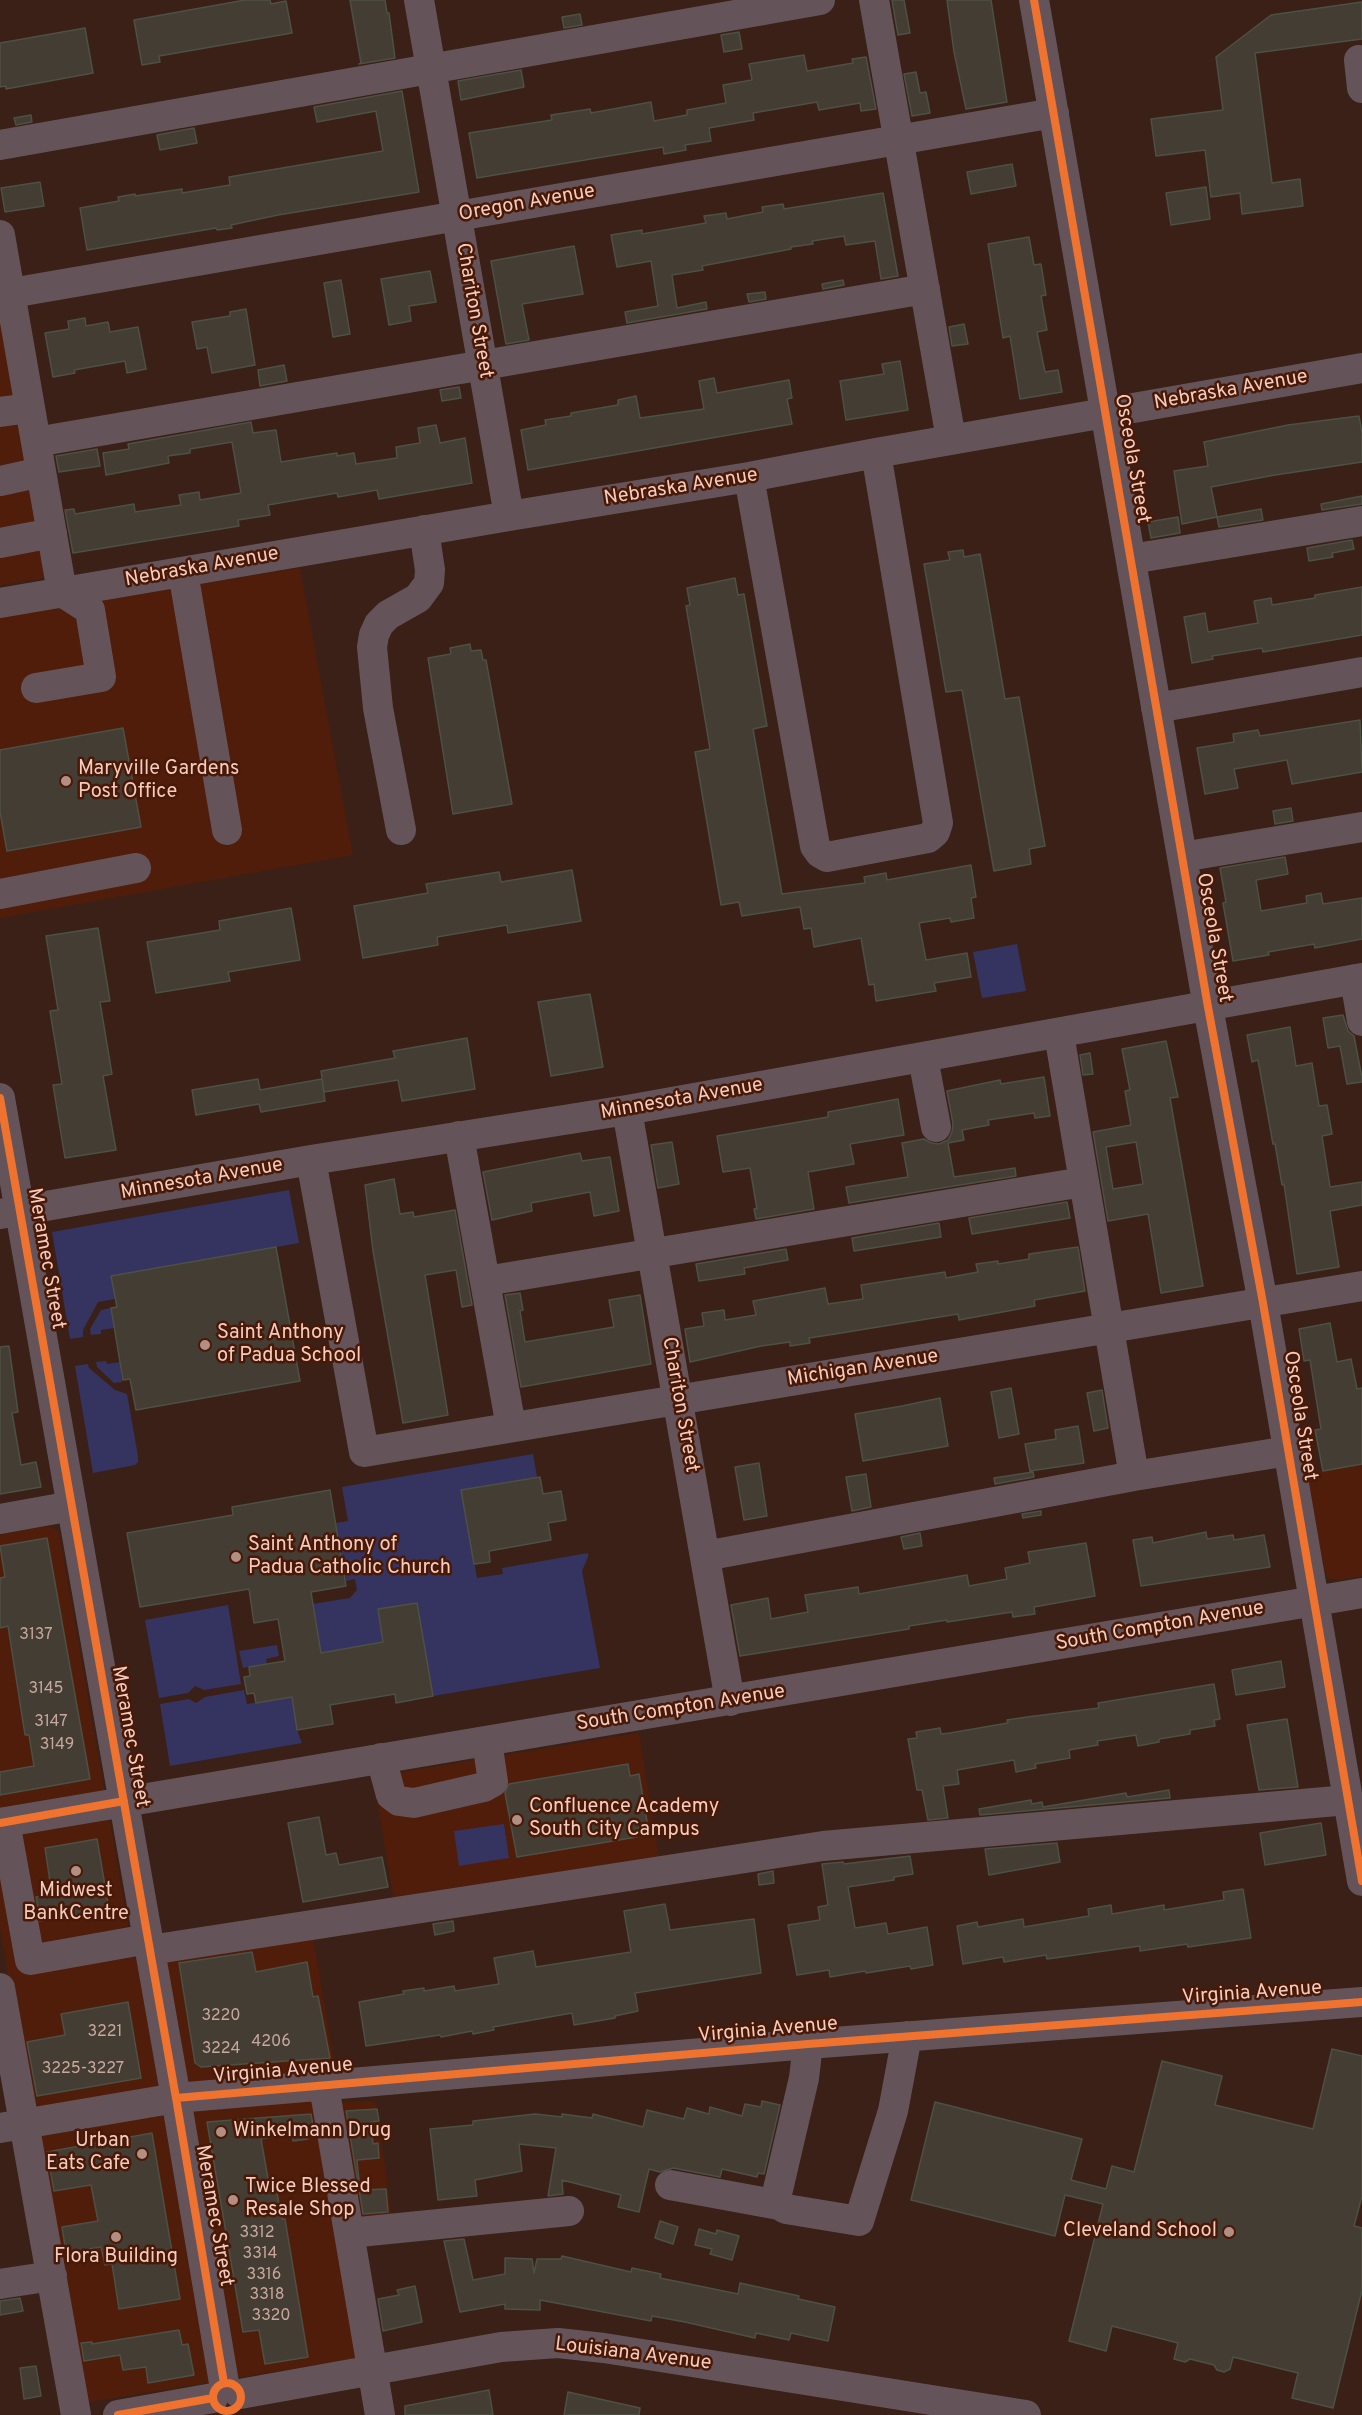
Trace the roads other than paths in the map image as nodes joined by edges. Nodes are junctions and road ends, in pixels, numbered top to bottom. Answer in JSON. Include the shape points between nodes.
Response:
{"nodes":[{"id":1,"x":419,"y":0,"type":"edge"},
{"id":2,"x":820,"y":0,"type":"edge"},
{"id":3,"x":874,"y":0,"type":"edge"},
{"id":4,"x":1034,"y":0,"type":"edge"},
{"id":5,"x":431,"y":68,"type":"junction"},
{"id":6,"x":1054,"y":113,"type":"junction"},
{"id":7,"x":900,"y":140,"type":"junction"},
{"id":8,"x":0,"y":145,"type":"edge"},
{"id":9,"x":457,"y":216,"type":"junction"},
{"id":10,"x":1,"y":251,"type":"edge"},
{"id":11,"x":926,"y":289,"type":"junction"},
{"id":12,"x":5,"y":294,"type":"edge"},
{"id":13,"x":9,"y":334,"type":"edge"},
{"id":14,"x":483,"y":366,"type":"junction"},
{"id":15,"x":1362,"y":368,"type":"edge"},
{"id":16,"x":30,"y":408,"type":"junction"},
{"id":17,"x":0,"y":412,"type":"edge"},
{"id":18,"x":1106,"y":414,"type":"junction"},
{"id":19,"x":951,"y":440,"type":"junction"},
{"id":20,"x":36,"y":442,"type":"junction"},
{"id":21,"x":876,"y":453,"type":"junction"},
{"id":22,"x":41,"y":472,"type":"junction"},
{"id":23,"x":749,"y":477,"type":"junction"},
{"id":24,"x":0,"y":481,"type":"edge"},
{"id":25,"x":509,"y":516,"type":"junction"},
{"id":26,"x":1362,"y":521,"type":"edge"},
{"id":27,"x":423,"y":530,"type":"junction"},
{"id":28,"x":52,"y":533,"type":"junction"},
{"id":29,"x":0,"y":543,"type":"edge"},
{"id":30,"x":1131,"y":559,"type":"junction"},
{"id":31,"x":183,"y":572,"type":"junction"},
{"id":32,"x":62,"y":592,"type":"junction"},
{"id":33,"x":0,"y":603,"type":"edge"},
{"id":34,"x":1362,"y":672,"type":"edge"},
{"id":35,"x":36,"y":688,"type":"dead end"},
{"id":36,"x":1156,"y":708,"type":"junction"},
{"id":37,"x":1362,"y":827,"type":"edge"},
{"id":38,"x":227,"y":830,"type":"dead end"},
{"id":39,"x":401,"y":830,"type":"dead end"},
{"id":40,"x":1182,"y":857,"type":"junction"},
{"id":41,"x":136,"y":868,"type":"dead end"},
{"id":42,"x":0,"y":894,"type":"edge"},
{"id":43,"x":1358,"y":979,"type":"edge"},
{"id":44,"x":1208,"y":1007,"type":"junction"},
{"id":45,"x":1362,"y":1021,"type":"edge"},
{"id":46,"x":1059,"y":1034,"type":"junction"},
{"id":47,"x":923,"y":1058,"type":"junction"},
{"id":48,"x":0,"y":1098,"type":"edge"},
{"id":49,"x":627,"y":1110,"type":"junction"},
{"id":50,"x":936,"y":1127,"type":"dead end"},
{"id":51,"x":459,"y":1136,"type":"junction"},
{"id":52,"x":311,"y":1160,"type":"junction"},
{"id":53,"x":1083,"y":1182,"type":"junction"},
{"id":54,"x":10,"y":1213,"type":"edge"},
{"id":55,"x":651,"y":1253,"type":"junction"},
{"id":56,"x":486,"y":1281,"type":"junction"},
{"id":57,"x":1362,"y":1286,"type":"edge"},
{"id":58,"x":1263,"y":1303,"type":"junction"},
{"id":59,"x":1109,"y":1328,"type":"junction"},
{"id":60,"x":679,"y":1399,"type":"junction"},
{"id":61,"x":511,"y":1427,"type":"junction"},
{"id":62,"x":1288,"y":1451,"type":"junction"},
{"id":63,"x":1134,"y":1476,"type":"junction"},
{"id":64,"x":72,"y":1506,"type":"junction"},
{"id":65,"x":0,"y":1519,"type":"edge"},
{"id":66,"x":705,"y":1556,"type":"junction"},
{"id":67,"x":1362,"y":1593,"type":"edge"},
{"id":68,"x":1313,"y":1601,"type":"junction"},
{"id":69,"x":730,"y":1701,"type":"junction"},
{"id":70,"x":487,"y":1741,"type":"junction"},
{"id":71,"x":381,"y":1758,"type":"junction"},
{"id":72,"x":124,"y":1800,"type":"junction"},
{"id":73,"x":1348,"y":1800,"type":"junction"},
{"id":74,"x":2,"y":1822,"type":"edge"},
{"id":75,"x":1362,"y":1881,"type":"edge"},
{"id":76,"x":149,"y":1945,"type":"junction"},
{"id":77,"x":0,"y":1988,"type":"edge"},
{"id":78,"x":1362,"y":2002,"type":"edge"},
{"id":79,"x":907,"y":2036,"type":"junction"},
{"id":80,"x":808,"y":2044,"type":"junction"},
{"id":81,"x":324,"y":2085,"type":"junction"},
{"id":82,"x":176,"y":2098,"type":"junction"},
{"id":83,"x":12,"y":2126,"type":"edge"},
{"id":84,"x":670,"y":2186,"type":"dead end"},
{"id":85,"x":779,"y":2205,"type":"junction"},
{"id":86,"x":569,"y":2211,"type":"dead end"},
{"id":87,"x":349,"y":2234,"type":"junction"},
{"id":88,"x":52,"y":2276,"type":"junction"},
{"id":89,"x":0,"y":2284,"type":"edge"},
{"id":90,"x":372,"y":2370,"type":"junction"},
{"id":91,"x":227,"y":2400,"type":"edge"},
{"id":92,"x":1009,"y":2414,"type":"edge"},
{"id":93,"x":76,"y":2415,"type":"edge"},
{"id":94,"x":118,"y":2415,"type":"edge"},
{"id":95,"x":380,"y":2415,"type":"edge"}],
"edges":[{"from":1,"to":5,"type":"street","name":"Chariton Street"},
{"from":2,"to":5,"type":"street"},
{"from":3,"to":7,"type":"street"},
{"from":4,"to":6,"type":"street","name":"Osceola Street"},
{"from":5,"to":8,"type":"street"},
{"from":5,"to":9,"type":"street","name":"Chariton Street"},
{"from":6,"to":7,"type":"street","name":"Oregon Avenue"},
{"from":6,"to":18,"type":"street","name":"Osceola Street"},
{"from":7,"to":9,"type":"street","name":"Oregon Avenue"},
{"from":7,"to":11,"type":"street"},
{"from":9,"to":12,"type":"street","name":"Oregon Avenue"},
{"from":9,"to":14,"type":"street","name":"Chariton Street"},
{"from":10,"to":12,"type":"street"},
{"from":11,"to":14,"type":"street"},
{"from":11,"to":19,"type":"street"},
{"from":12,"to":13,"type":"street"},
{"from":13,"to":16,"type":"street"},
{"from":14,"to":20,"type":"street"},
{"from":14,"to":25,"type":"street","name":"Chariton Street"},
{"from":15,"to":18,"type":"street","name":"Nebraska Avenue"},
{"from":16,"to":17,"type":"street"},
{"from":16,"to":20,"type":"street"},
{"from":18,"to":19,"type":"street","name":"Nebraska Avenue"},
{"from":18,"to":30,"type":"street","name":"Osceola Street"},
{"from":19,"to":21,"type":"street","name":"Nebraska Avenue"},
{"from":20,"to":22,"type":"street"},
{"from":21,"to":23,"type":"street","name":"Nebraska Avenue"},
{"from":21,"to":23,"type":"street","via":[[938,823],[928,838],[827,857],[815,846]]},
{"from":22,"to":24,"type":"street"},
{"from":22,"to":28,"type":"street"},
{"from":23,"to":25,"type":"street","name":"Nebraska Avenue"},
{"from":25,"to":27,"type":"street","name":"Nebraska Avenue"},
{"from":26,"to":30,"type":"street"},
{"from":27,"to":31,"type":"street","name":"Nebraska Avenue"},
{"from":27,"to":39,"type":"street","via":[[429,583],[418,598],[388,615],[374,635],[372,647],[378,708]]},
{"from":28,"to":29,"type":"street"},
{"from":28,"to":32,"type":"street"},
{"from":30,"to":36,"type":"street","name":"Osceola Street"},
{"from":31,"to":32,"type":"street","name":"Nebraska Avenue"},
{"from":31,"to":38,"type":"street"},
{"from":32,"to":33,"type":"street","name":"Nebraska Avenue"},
{"from":32,"to":35,"type":"street","via":[[90,610],[100,677]]},
{"from":34,"to":36,"type":"street"},
{"from":36,"to":40,"type":"street","name":"Osceola Street"},
{"from":37,"to":40,"type":"street"},
{"from":40,"to":44,"type":"street","name":"Osceola Street"},
{"from":41,"to":42,"type":"street"},
{"from":43,"to":44,"type":"street","name":"Minnesota Avenue"},
{"from":43,"to":45,"type":"street"},
{"from":44,"to":46,"type":"street","name":"Minnesota Avenue"},
{"from":44,"to":58,"type":"street","name":"Osceola Street"},
{"from":46,"to":47,"type":"street","name":"Minnesota Avenue"},
{"from":46,"to":53,"type":"street"},
{"from":47,"to":49,"type":"street","name":"Minnesota Avenue"},
{"from":47,"to":50,"type":"street"},
{"from":48,"to":54,"type":"street","name":"Meramec Street"},
{"from":49,"to":51,"type":"street","name":"Minnesota Avenue"},
{"from":49,"to":55,"type":"street","name":"Chariton Street"},
{"from":51,"to":52,"type":"street","name":"Minnesota Avenue"},
{"from":51,"to":56,"type":"street"},
{"from":52,"to":54,"type":"street","name":"Minnesota Avenue"},
{"from":52,"to":61,"type":"street","name":"Michigan Avenue","via":[[364,1452]]},
{"from":53,"to":55,"type":"street"},
{"from":53,"to":59,"type":"street"},
{"from":54,"to":64,"type":"street","name":"Meramec Street"},
{"from":55,"to":56,"type":"street"},
{"from":55,"to":60,"type":"street","name":"Chariton Street"},
{"from":56,"to":61,"type":"street"},
{"from":57,"to":58,"type":"street","name":"Michigan Avenue"},
{"from":58,"to":59,"type":"street","name":"Michigan Avenue"},
{"from":58,"to":62,"type":"street","name":"Osceola Street"},
{"from":59,"to":60,"type":"street","name":"Michigan Avenue"},
{"from":59,"to":63,"type":"street"},
{"from":60,"to":61,"type":"street","name":"Michigan Avenue"},
{"from":60,"to":66,"type":"street","name":"Chariton Street"},
{"from":62,"to":63,"type":"street"},
{"from":62,"to":68,"type":"street","name":"Osceola Street"},
{"from":63,"to":66,"type":"street"},
{"from":64,"to":65,"type":"street"},
{"from":64,"to":72,"type":"street","name":"Meramec Street"},
{"from":66,"to":69,"type":"street","name":"Chariton Street"},
{"from":67,"to":68,"type":"street","name":"South Compton Avenue"},
{"from":68,"to":69,"type":"street","name":"South Compton Avenue"},
{"from":68,"to":73,"type":"street","name":"Osceola Street"},
{"from":69,"to":70,"type":"street","name":"South Compton Avenue"},
{"from":70,"to":71,"type":"street","name":"South Compton Avenue"},
{"from":70,"to":71,"type":"street","via":[[493,1782],[414,1803],[399,1802],[391,1796]]},
{"from":71,"to":72,"type":"street","name":"South Compton Avenue"},
{"from":72,"to":74,"type":"street","name":"South Compton Avenue"},
{"from":72,"to":76,"type":"street","name":"Meramec Street"},
{"from":73,"to":75,"type":"street","name":"Osceola Street"},
{"from":73,"to":76,"type":"street","via":[[823,1845]]},
{"from":74,"to":76,"type":"street","via":[[30,1960]]},
{"from":76,"to":82,"type":"street","name":"Meramec Street"},
{"from":77,"to":83,"type":"street"},
{"from":78,"to":79,"type":"street","name":"Virginia Avenue"},
{"from":79,"to":80,"type":"street","name":"Virginia Avenue"},
{"from":79,"to":85,"type":"street","via":[[893,2111],[859,2221]]},
{"from":80,"to":81,"type":"street","name":"Virginia Avenue"},
{"from":80,"to":85,"type":"street","via":[[804,2078],[776,2198]]},
{"from":81,"to":82,"type":"street","name":"Virginia Avenue"},
{"from":81,"to":87,"type":"street"},
{"from":82,"to":83,"type":"street","name":"Virginia Avenue"},
{"from":82,"to":91,"type":"street","name":"Meramec Street"},
{"from":83,"to":88,"type":"street"},
{"from":84,"to":85,"type":"street"},
{"from":86,"to":87,"type":"street"},
{"from":87,"to":90,"type":"street"},
{"from":88,"to":89,"type":"street"},
{"from":88,"to":93,"type":"street"},
{"from":90,"to":91,"type":"street","name":"Louisiana Avenue"},
{"from":90,"to":92,"type":"street","name":"Louisiana Avenue","via":[[501,2347],[558,2343]]},
{"from":90,"to":95,"type":"street"},
{"from":91,"to":94,"type":"street","name":"Louisiana Avenue"}]}
